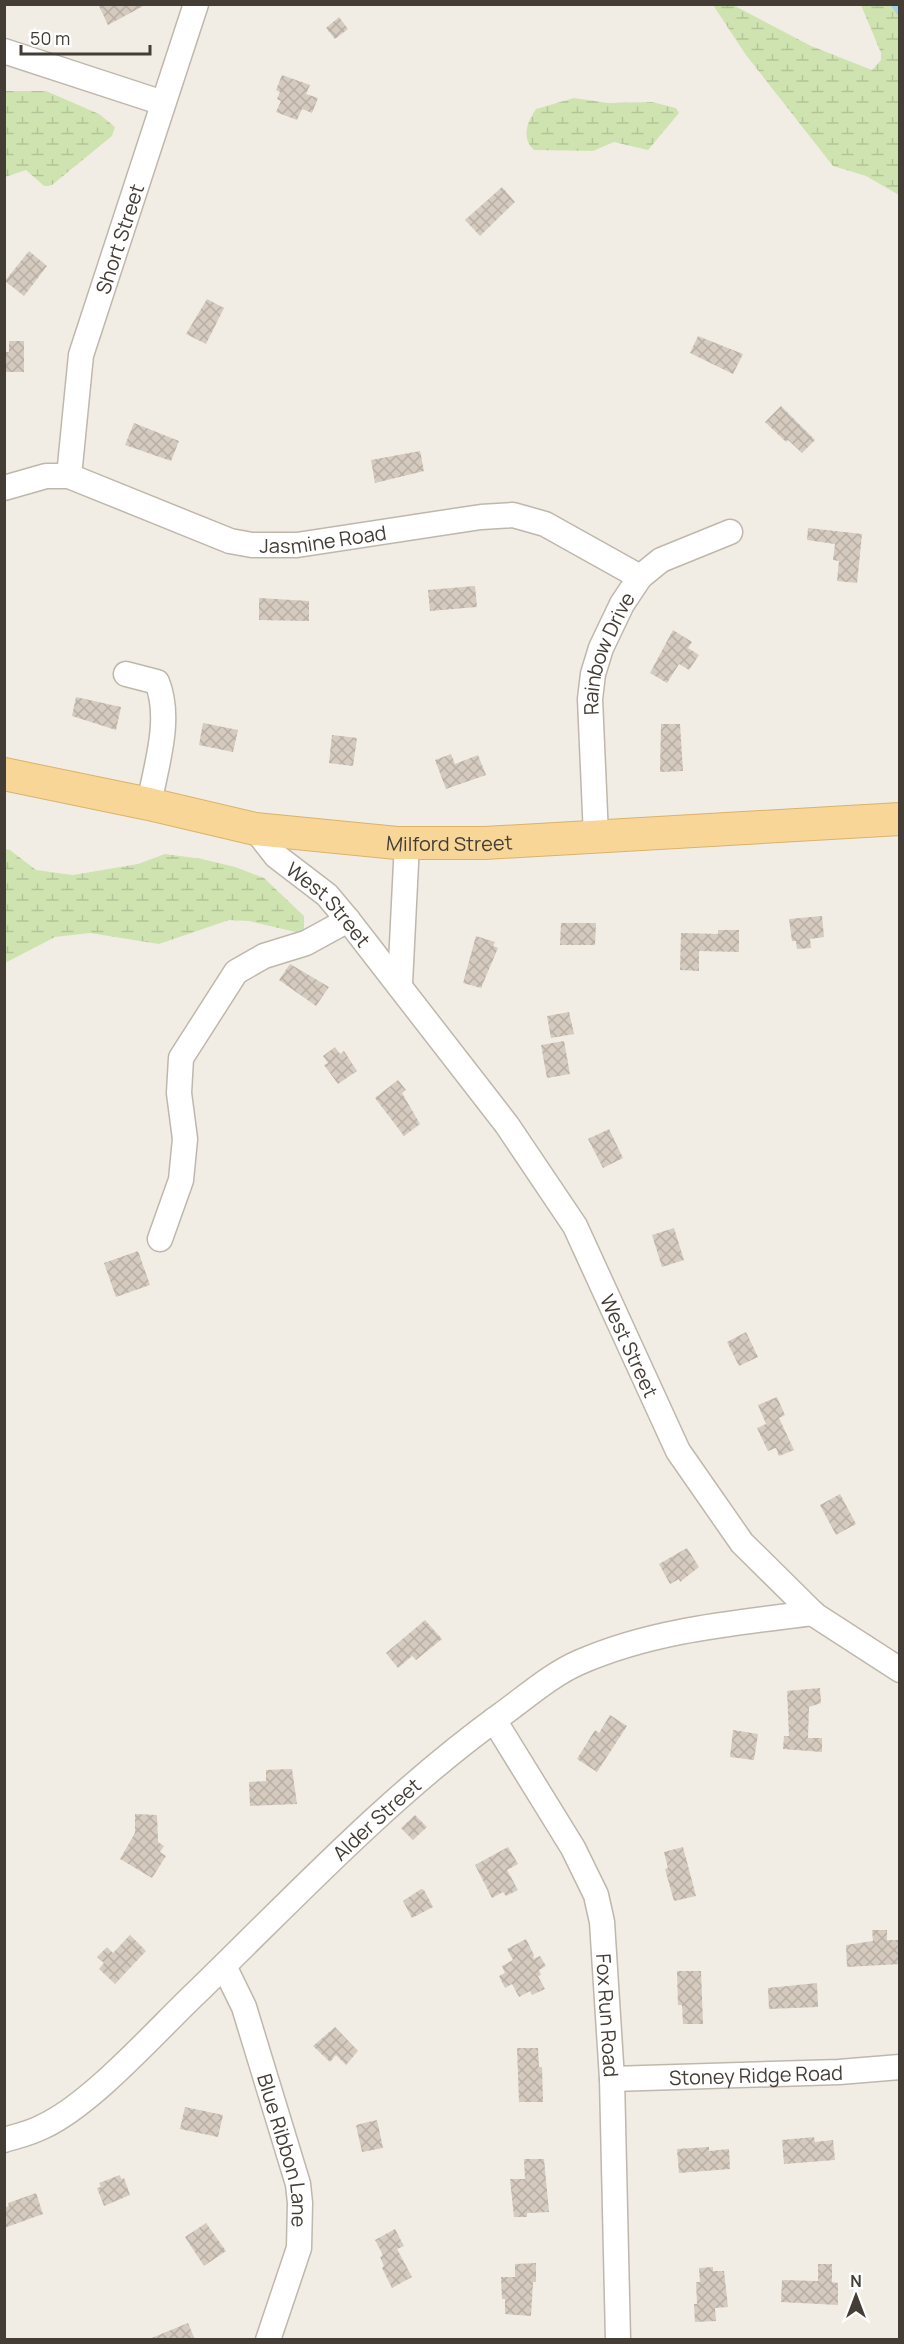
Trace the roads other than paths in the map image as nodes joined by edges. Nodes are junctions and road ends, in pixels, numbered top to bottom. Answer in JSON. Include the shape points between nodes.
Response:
{"nodes":[{"id":1,"x":196,"y":4,"type":"edge"},
{"id":2,"x":4,"y":51,"type":"edge"},
{"id":3,"x":163,"y":103,"type":"junction"},
{"id":4,"x":69,"y":476,"type":"junction"},
{"id":5,"x":4,"y":488,"type":"edge"},
{"id":6,"x":730,"y":532,"type":"dead end"},
{"id":7,"x":640,"y":577,"type":"junction"},
{"id":8,"x":126,"y":674,"type":"dead end"},
{"id":9,"x":4,"y":774,"type":"edge"},
{"id":10,"x":149,"y":804,"type":"junction"},
{"id":11,"x":900,"y":819,"type":"edge"},
{"id":12,"x":255,"y":829,"type":"junction"},
{"id":13,"x":596,"y":836,"type":"junction"},
{"id":14,"x":407,"y":843,"type":"junction"},
{"id":15,"x":348,"y":920,"type":"junction"},
{"id":16,"x":400,"y":984,"type":"junction"},
{"id":17,"x":160,"y":1239,"type":"dead end"},
{"id":18,"x":813,"y":1613,"type":"junction"},
{"id":19,"x":900,"y":1670,"type":"edge"},
{"id":20,"x":494,"y":1720,"type":"junction"},
{"id":21,"x":224,"y":1966,"type":"junction"},
{"id":22,"x":900,"y":2067,"type":"edge"},
{"id":23,"x":612,"y":2079,"type":"junction"},
{"id":24,"x":4,"y":2140,"type":"edge"},
{"id":25,"x":268,"y":2340,"type":"edge"},
{"id":26,"x":618,"y":2340,"type":"edge"}],
"edges":[{"from":1,"to":3,"type":"street","name":"Short Street"},
{"from":2,"to":3,"type":"street"},
{"from":3,"to":4,"type":"street","name":"Short Street","via":[[81,355]]},
{"from":4,"to":5,"type":"street","name":"Jasmine Road","via":[[46,476]]},
{"from":4,"to":7,"type":"street","name":"Jasmine Road","via":[[230,541],[252,545],[297,545],[513,515],[545,524]]},
{"from":6,"to":7,"type":"street","name":"Rainbow Drive","via":[[661,560]]},
{"from":7,"to":13,"type":"street","name":"Rainbow Drive","via":[[612,626],[593,674],[590,699]]},
{"from":8,"to":10,"type":"street","via":[[157,682],[163,697]]},
{"from":9,"to":10,"type":"main road","name":"Milford Street"},
{"from":10,"to":12,"type":"main road","name":"Milford Street"},
{"from":11,"to":13,"type":"main road","name":"Milford Street"},
{"from":12,"to":14,"type":"main road","name":"Milford Street"},
{"from":12,"to":15,"type":"street","name":"West Street","via":[[276,856],[327,895]]},
{"from":13,"to":14,"type":"main road","name":"Milford Street"},
{"from":14,"to":16,"type":"street","name":"West Street"},
{"from":15,"to":16,"type":"street","name":"West Street"},
{"from":15,"to":17,"type":"street","via":[[306,943],[264,956],[236,972],[181,1058],[179,1093],[185,1139],[181,1180]]},
{"from":16,"to":18,"type":"street","name":"West Street","via":[[507,1125],[575,1226],[678,1451],[742,1543]]},
{"from":18,"to":19,"type":"street","name":"West Street"},
{"from":18,"to":20,"type":"street","name":"Alder Street","via":[[694,1628],[631,1643],[578,1662]]},
{"from":20,"to":21,"type":"street","name":"Alder Street","via":[[421,1776]]},
{"from":20,"to":23,"type":"street","name":"Fox Run Road","via":[[573,1848],[596,1895],[604,1944]]},
{"from":21,"to":24,"type":"street","name":"Alder Street","via":[[66,2114],[42,2128]]},
{"from":21,"to":25,"type":"street","name":"Blue Ribbon Lane","via":[[244,2007],[298,2184],[299,2248]]},
{"from":22,"to":23,"type":"street","name":"Stoney Ridge Road"},
{"from":23,"to":26,"type":"street","name":"Fox Run Road"}]}
